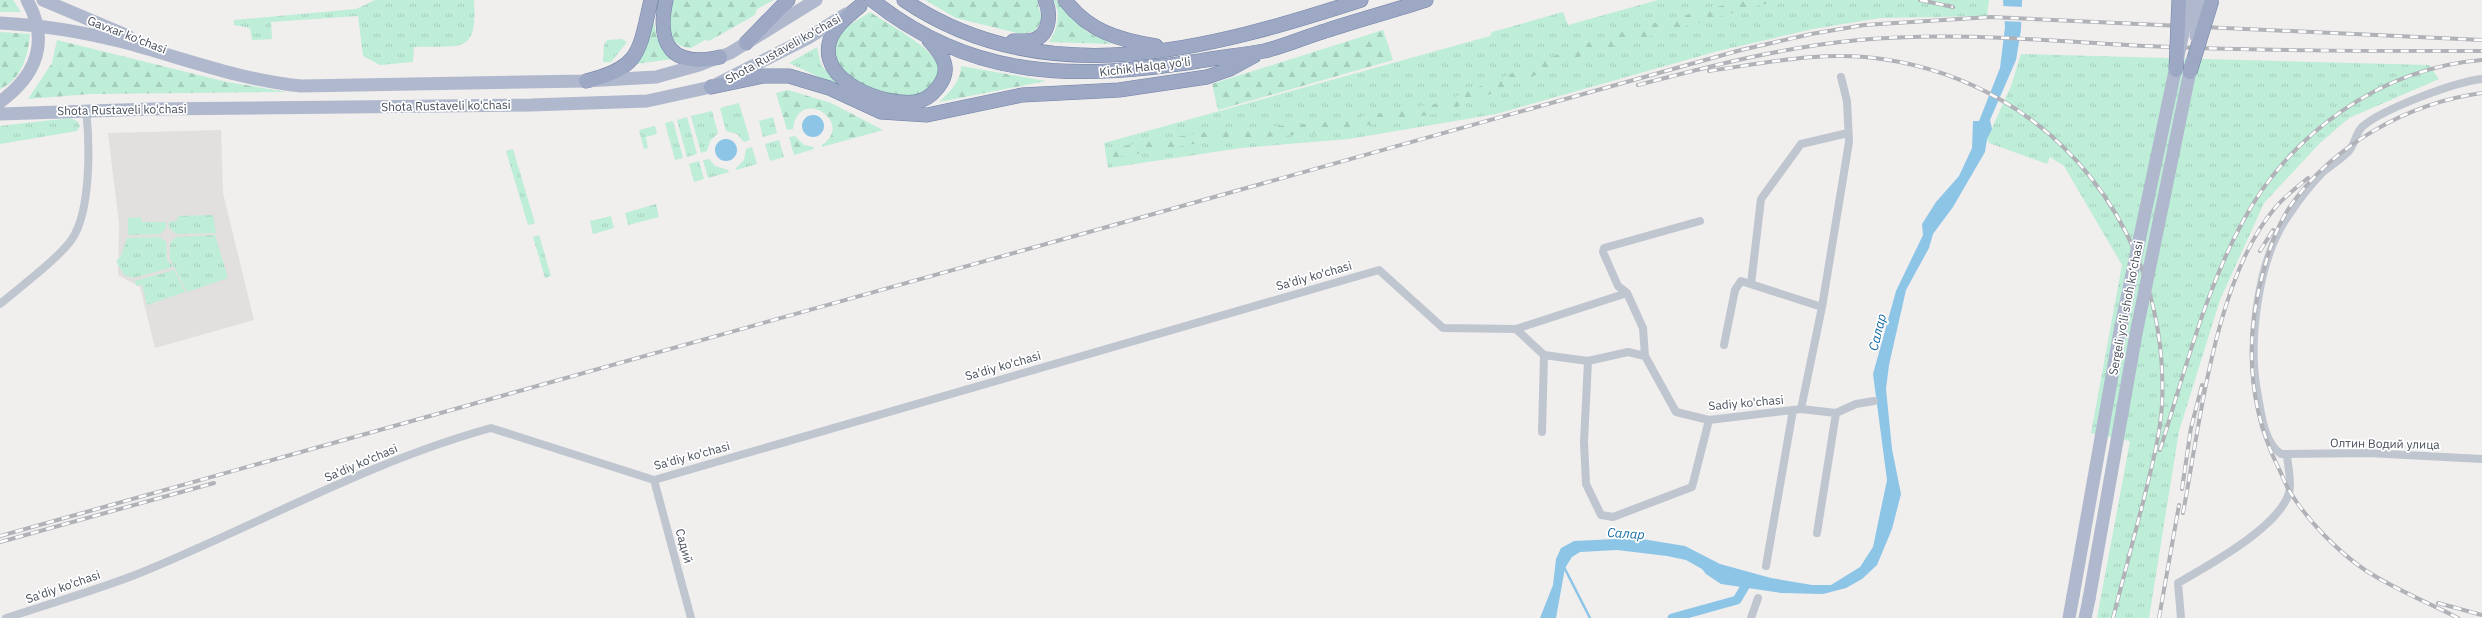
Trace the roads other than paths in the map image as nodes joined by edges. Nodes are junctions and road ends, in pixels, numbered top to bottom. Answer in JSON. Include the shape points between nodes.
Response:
{"nodes":[{"id":1,"x":27,"y":0,"type":"edge"},
{"id":2,"x":43,"y":0,"type":"edge"},
{"id":3,"x":651,"y":0,"type":"edge"},
{"id":4,"x":666,"y":0,"type":"edge"},
{"id":5,"x":788,"y":0,"type":"edge"},
{"id":6,"x":816,"y":0,"type":"edge"},
{"id":7,"x":904,"y":0,"type":"edge"},
{"id":8,"x":1045,"y":0,"type":"edge"},
{"id":9,"x":1065,"y":0,"type":"edge"},
{"id":10,"x":1361,"y":0,"type":"edge"},
{"id":11,"x":1426,"y":0,"type":"edge"},
{"id":12,"x":2179,"y":0,"type":"edge"},
{"id":13,"x":2190,"y":0,"type":"edge"},
{"id":14,"x":2202,"y":0,"type":"edge"},
{"id":15,"x":2212,"y":0,"type":"edge"},
{"id":16,"x":867,"y":2,"type":"edge"},
{"id":17,"x":0,"y":23,"type":"edge"},
{"id":18,"x":38,"y":26,"type":"junction"},
{"id":19,"x":923,"y":34,"type":"junction"},
{"id":20,"x":977,"y":38,"type":"junction"},
{"id":21,"x":746,"y":43,"type":"junction"},
{"id":22,"x":1174,"y":49,"type":"junction"},
{"id":23,"x":1265,"y":51,"type":"junction"},
{"id":24,"x":720,"y":57,"type":"junction"},
{"id":25,"x":212,"y":68,"type":"junction"},
{"id":26,"x":2176,"y":70,"type":"junction"},
{"id":27,"x":2190,"y":72,"type":"junction"},
{"id":28,"x":1840,"y":77,"type":"dead end"},
{"id":29,"x":2482,"y":79,"type":"edge"},
{"id":30,"x":586,"y":81,"type":"junction"},
{"id":31,"x":712,"y":87,"type":"junction"},
{"id":32,"x":0,"y":102,"type":"edge"},
{"id":33,"x":86,"y":110,"type":"junction"},
{"id":34,"x":0,"y":114,"type":"edge"},
{"id":35,"x":1848,"y":132,"type":"junction"},
{"id":36,"x":1700,"y":221,"type":"dead end"},
{"id":37,"x":1751,"y":284,"type":"junction"},
{"id":38,"x":1627,"y":293,"type":"junction"},
{"id":39,"x":0,"y":304,"type":"edge"},
{"id":40,"x":1822,"y":307,"type":"junction"},
{"id":41,"x":1516,"y":329,"type":"junction"},
{"id":42,"x":1724,"y":345,"type":"dead end"},
{"id":43,"x":1544,"y":355,"type":"junction"},
{"id":44,"x":1645,"y":356,"type":"junction"},
{"id":45,"x":1588,"y":361,"type":"junction"},
{"id":46,"x":1874,"y":401,"type":"dead end"},
{"id":47,"x":1797,"y":410,"type":"junction"},
{"id":48,"x":1836,"y":413,"type":"junction"},
{"id":49,"x":1709,"y":420,"type":"junction"},
{"id":50,"x":1542,"y":432,"type":"dead end"},
{"id":51,"x":2287,"y":456,"type":"junction"},
{"id":52,"x":2482,"y":459,"type":"edge"},
{"id":53,"x":654,"y":480,"type":"junction"},
{"id":54,"x":1816,"y":533,"type":"dead end"},
{"id":55,"x":1766,"y":566,"type":"dead end"},
{"id":56,"x":1758,"y":598,"type":"dead end"},
{"id":57,"x":6,"y":618,"type":"edge"},
{"id":58,"x":691,"y":618,"type":"edge"},
{"id":59,"x":1751,"y":618,"type":"edge"},
{"id":60,"x":2069,"y":618,"type":"edge"},
{"id":61,"x":2085,"y":618,"type":"edge"},
{"id":62,"x":2181,"y":618,"type":"edge"}],
"edges":[{"from":1,"to":18,"type":"main road"},
{"from":2,"to":25,"type":"main road","name":"Gavxar ko'chasi","via":[[108,29]]},
{"from":3,"to":30,"type":"highway","via":[[642,37],[630,62],[609,76]]},
{"from":4,"to":24,"type":"highway","via":[[662,28],[671,48],[692,60]]},
{"from":5,"to":21,"type":"highway"},
{"from":6,"to":21,"type":"main road","name":"Shota Rustaveli ko'chasi"},
{"from":7,"to":20,"type":"highway","name":"Kichik Halqa yo'li","via":[[934,18]]},
{"from":8,"to":20,"type":"highway","via":[[1049,14],[1048,22],[1046,30],[1036,39],[1014,41]]},
{"from":9,"to":22,"type":"highway","via":[[1082,18],[1102,32],[1125,40]]},
{"from":10,"to":22,"type":"highway","name":"Kichik Halqa yo'li","via":[[1264,30]]},
{"from":11,"to":23,"type":"highway","name":"Kichik Halqa yo'li"},
{"from":12,"to":26,"type":"highway","bridge":true},
{"from":13,"to":26,"type":"main road","name":"Sergeli yo‘li shoh ko‘chasi","bridge":true},
{"from":14,"to":27,"type":"main road","name":"Sergeli yo‘li shoh ko‘chasi","bridge":true},
{"from":15,"to":27,"type":"highway","bridge":true},
{"from":16,"to":19,"type":"highway","name":"Kichik Halqa yo'li"},
{"from":16,"to":19,"type":"highway","via":[[835,31],[830,40],[828,56],[832,67],[840,76],[863,92],[902,102],[916,102],[931,94],[944,76],[944,63],[939,51]]},
{"from":16,"to":31,"type":"main road","name":"Shota Rustaveli ko'chasi","via":[[808,38]]},
{"from":17,"to":18,"type":"main road","name":"Shota Rustaveli ko'chasi"},
{"from":18,"to":25,"type":"main road","name":"Shota Rustaveli ko'chasi","via":[[97,36]]},
{"from":18,"to":32,"type":"main road","via":[[39,45],[30,70],[17,88]]},
{"from":19,"to":23,"type":"highway","name":"Kichik Halqa yo'li","via":[[959,52],[994,62],[1076,73],[1152,68]]},
{"from":20,"to":22,"type":"highway","name":"Kichik Halqa yo'li","via":[[1012,47],[1075,56]]},
{"from":21,"to":24,"type":"main road","name":"Shota Rustaveli ko'chasi"},
{"from":23,"to":31,"type":"highway","via":[[1230,69],[1207,77],[1119,90],[1022,95],[927,115],[881,112],[829,88],[789,76],[763,76]]},
{"from":24,"to":30,"type":"main road","name":"Shota Rustaveli ko'chasi","via":[[656,77]]},
{"from":25,"to":30,"type":"main road","name":"Shota Rustaveli ko'chasi","via":[[248,78],[301,86]]},
{"from":26,"to":60,"type":"main road","name":"Sergeli yo‘li shoh ko‘chasi","bridge":true,"via":[[2120,332]]},
{"from":27,"to":61,"type":"main road","name":"Sergeli yo‘li shoh ko‘chasi","bridge":true,"via":[[2136,334]]},
{"from":28,"to":35,"type":"street","name":"Sadiy ko'chasi","via":[[1847,101]]},
{"from":29,"to":51,"type":"street","via":[[2458,84],[2392,109],[2366,124],[2357,134],[2356,143],[2324,172],[2294,207],[2282,226],[2264,278],[2257,313],[2254,357],[2255,377],[2266,430],[2274,448]]},
{"from":31,"to":33,"type":"main road","name":"Shota Rustaveli ko'chasi","via":[[646,101],[581,104]]},
{"from":33,"to":34,"type":"main road","name":"Shota Rustaveli ko'chasi"},
{"from":33,"to":39,"type":"street","via":[[89,134],[88,164],[83,212],[77,231],[67,245]]},
{"from":35,"to":37,"type":"street","via":[[1801,144],[1762,199]]},
{"from":35,"to":40,"type":"street","name":"Sadiy ko'chasi","via":[[1849,142]]},
{"from":36,"to":38,"type":"street","via":[[1604,248],[1603,252],[1618,286]]},
{"from":37,"to":40,"type":"street"},
{"from":37,"to":42,"type":"street","via":[[1741,281],[1735,290]]},
{"from":38,"to":41,"type":"street"},
{"from":38,"to":44,"type":"street","via":[[1643,328]]},
{"from":40,"to":47,"type":"street","name":"Sadiy ko'chasi"},
{"from":41,"to":43,"type":"street"},
{"from":41,"to":53,"type":"street","name":"Sa'diy ko'chasi","via":[[1443,328],[1379,270]]},
{"from":43,"to":45,"type":"street"},
{"from":43,"to":50,"type":"street"},
{"from":44,"to":45,"type":"street","via":[[1628,352]]},
{"from":44,"to":49,"type":"street","name":"Sadiy ko'chasi","via":[[1676,412]]},
{"from":45,"to":49,"type":"street","via":[[1584,442],[1586,484],[1601,514],[1613,517],[1692,487]]},
{"from":46,"to":48,"type":"street","via":[[1856,404]]},
{"from":47,"to":48,"type":"street","name":"Sadiy ko'chasi"},
{"from":47,"to":49,"type":"street","name":"Sadiy ko'chasi"},
{"from":47,"to":55,"type":"street"},
{"from":48,"to":54,"type":"street"},
{"from":51,"to":52,"type":"street","name":"Олтин Водий улица","via":[[2368,453]]},
{"from":51,"to":62,"type":"street","via":[[2290,492],[2278,513],[2231,552],[2178,583]]},
{"from":53,"to":57,"type":"street","name":"Sa'diy ko'chasi","via":[[491,428],[378,467],[135,575]]},
{"from":53,"to":58,"type":"street","name":"Садий"},
{"from":56,"to":59,"type":"street"}]}
